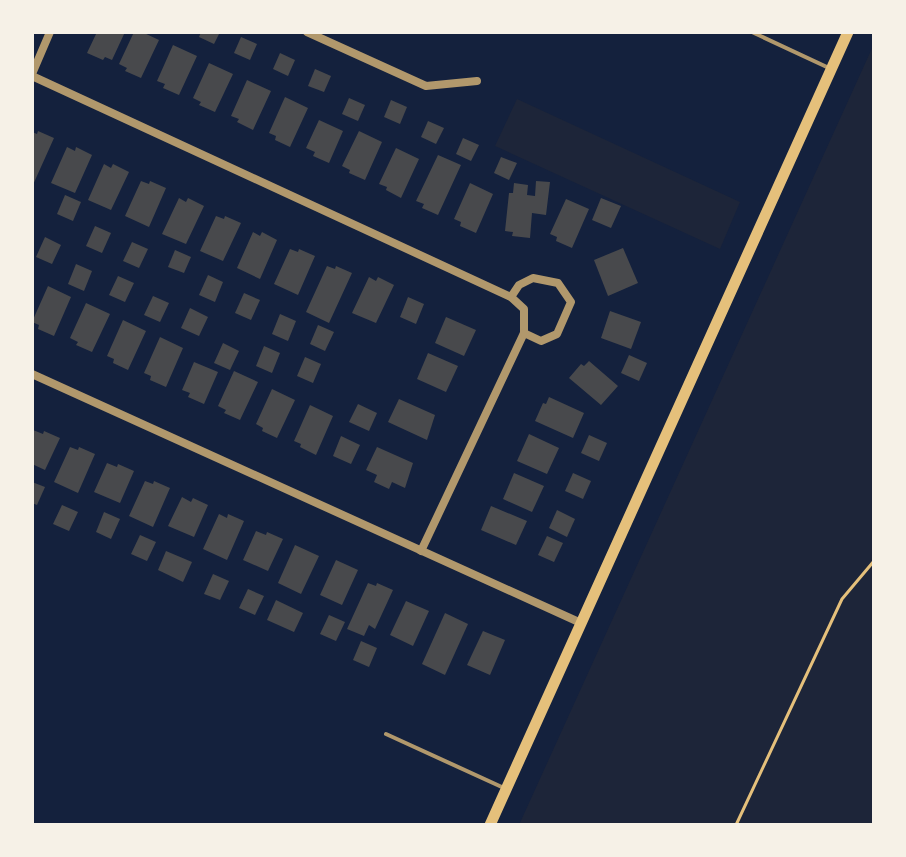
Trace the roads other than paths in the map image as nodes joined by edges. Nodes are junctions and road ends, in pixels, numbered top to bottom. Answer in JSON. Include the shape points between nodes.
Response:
{"nodes":[{"id":1,"x":50,"y":32,"type":"edge"},
{"id":2,"x":307,"y":32,"type":"edge"},
{"id":3,"x":752,"y":32,"type":"edge"},
{"id":4,"x":848,"y":32,"type":"edge"},
{"id":5,"x":831,"y":69,"type":"junction"},
{"id":6,"x":32,"y":75,"type":"edge"},
{"id":7,"x":477,"y":81,"type":"dead end"},
{"id":8,"x":511,"y":297,"type":"junction"},
{"id":9,"x":524,"y":333,"type":"junction"},
{"id":10,"x":32,"y":374,"type":"edge"},
{"id":11,"x":421,"y":551,"type":"junction"},
{"id":12,"x":581,"y":623,"type":"junction"},
{"id":13,"x":386,"y":734,"type":"dead end"},
{"id":14,"x":506,"y":789,"type":"junction"},
{"id":15,"x":490,"y":825,"type":"edge"}],
"edges":[{"from":1,"to":6,"type":"street"},
{"from":2,"to":7,"type":"street","via":[[426,86]]},
{"from":3,"to":5,"type":"lane"},
{"from":4,"to":5,"type":"main road"},
{"from":5,"to":12,"type":"main road"},
{"from":6,"to":8,"type":"street"},
{"from":8,"to":9,"type":"street","via":[[524,309]]},
{"from":8,"to":9,"type":"street","via":[[533,278],[558,283],[571,302],[557,334],[541,341]]},
{"from":9,"to":11,"type":"street"},
{"from":10,"to":11,"type":"street"},
{"from":11,"to":12,"type":"street"},
{"from":12,"to":14,"type":"main road"},
{"from":13,"to":14,"type":"lane"},
{"from":14,"to":15,"type":"main road"}]}
